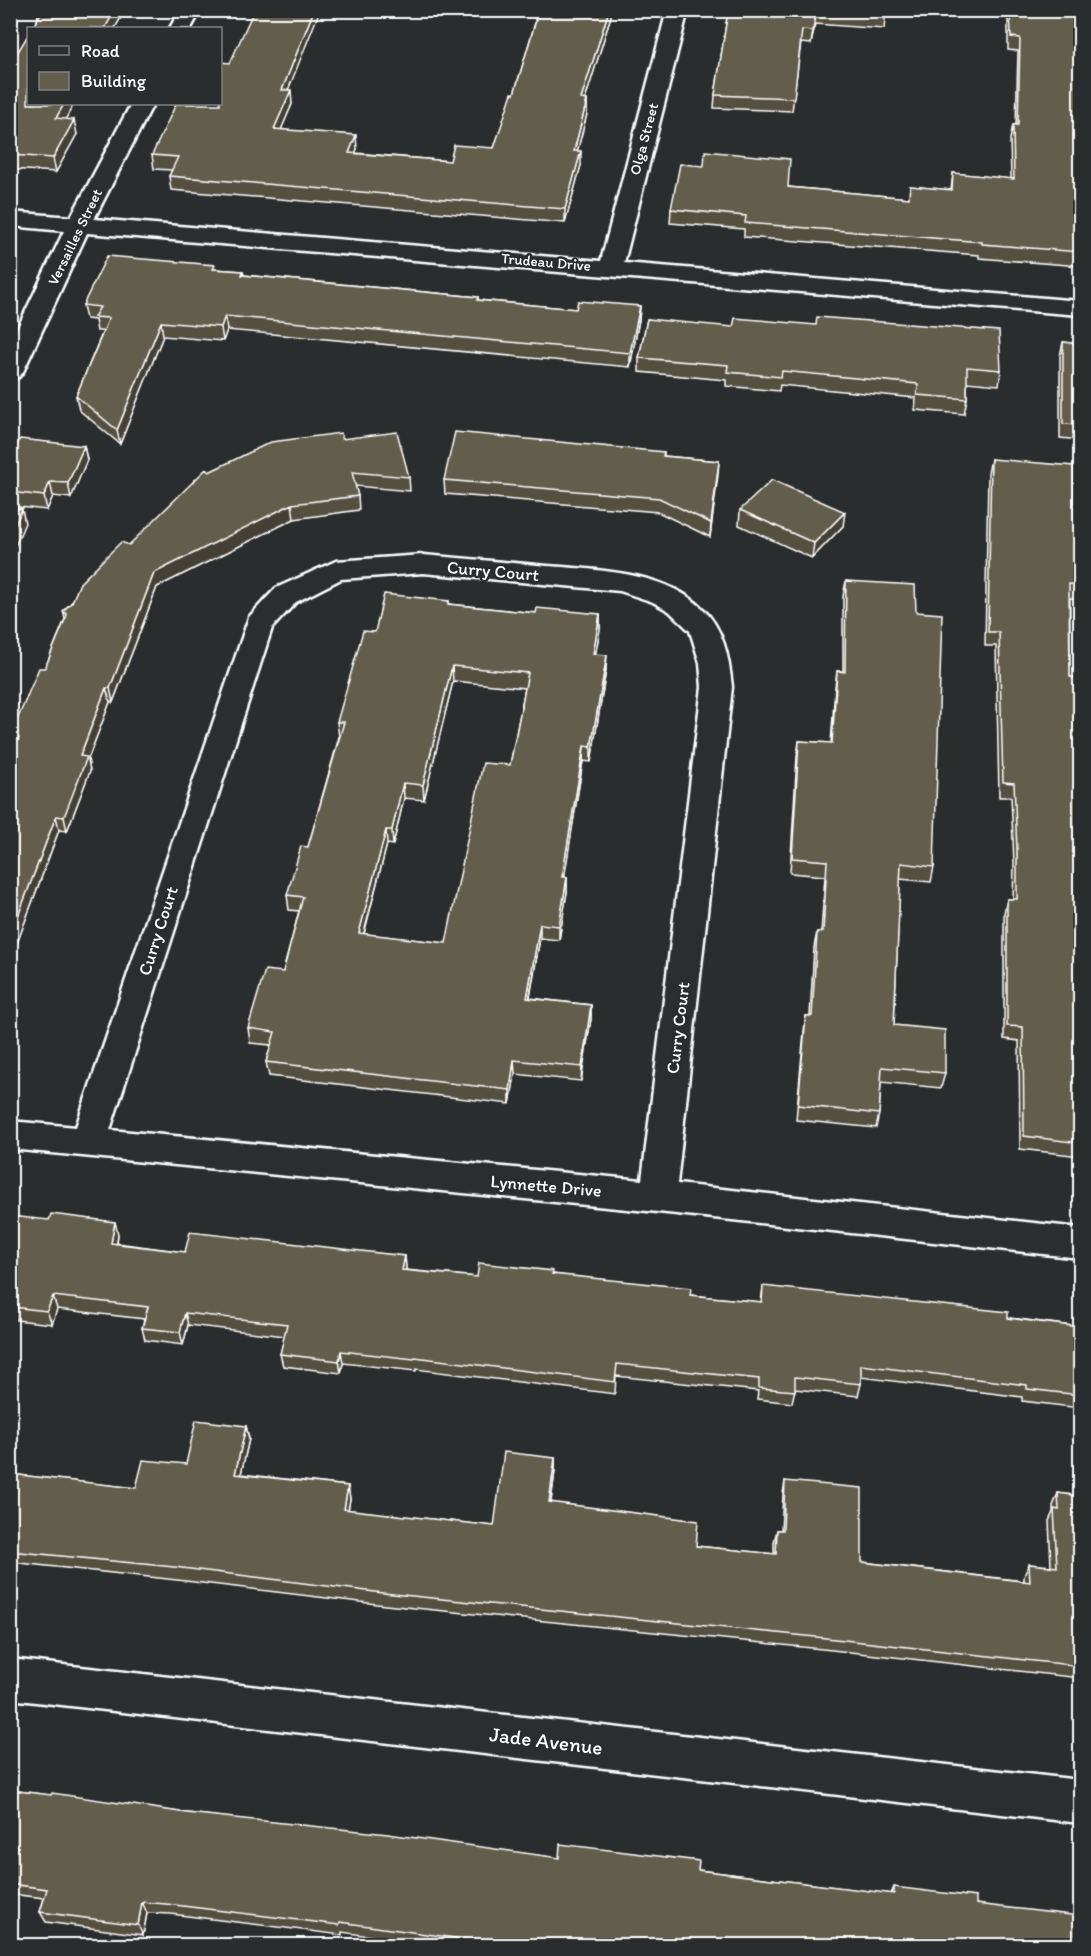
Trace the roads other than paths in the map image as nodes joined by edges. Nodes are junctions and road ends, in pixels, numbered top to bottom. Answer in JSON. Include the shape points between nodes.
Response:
{"nodes":[{"id":1,"x":191,"y":10,"type":"edge"},
{"id":2,"x":678,"y":10,"type":"edge"},
{"id":3,"x":182,"y":27,"type":"edge"},
{"id":4,"x":141,"y":105,"type":"edge"},
{"id":5,"x":10,"y":219,"type":"edge"},
{"id":6,"x":79,"y":224,"type":"junction"},
{"id":7,"x":611,"y":268,"type":"junction"},
{"id":8,"x":1080,"y":309,"type":"edge"},
{"id":9,"x":10,"y":372,"type":"edge"},
{"id":10,"x":10,"y":1135,"type":"edge"},
{"id":11,"x":88,"y":1143,"type":"junction"},
{"id":12,"x":658,"y":1197,"type":"junction"},
{"id":13,"x":1080,"y":1243,"type":"edge"},
{"id":14,"x":10,"y":1679,"type":"edge"},
{"id":15,"x":1080,"y":1802,"type":"edge"}],
"edges":[{"from":1,"to":3,"type":"street"},
{"from":2,"to":7,"type":"street","name":"Olga Street"},
{"from":4,"to":6,"type":"street","name":"Versailles Street"},
{"from":5,"to":6,"type":"street","name":"Trudeau Drive"},
{"from":6,"to":7,"type":"street","name":"Trudeau Drive"},
{"from":6,"to":9,"type":"street","name":"Versailles Street"},
{"from":7,"to":8,"type":"street","name":"Trudeau Drive"},
{"from":10,"to":11,"type":"street","name":"Lynnette Drive"},
{"from":11,"to":12,"type":"street","name":"Lynnette Drive"},
{"from":11,"to":12,"type":"street","name":"Curry Court","via":[[251,645],[259,624],[286,595],[336,570],[423,564],[621,582],[670,599],[696,617],[709,637],[716,661],[717,687]]},
{"from":12,"to":13,"type":"street","name":"Lynnette Drive"},
{"from":14,"to":15,"type":"street","name":"Jade Avenue"}]}
